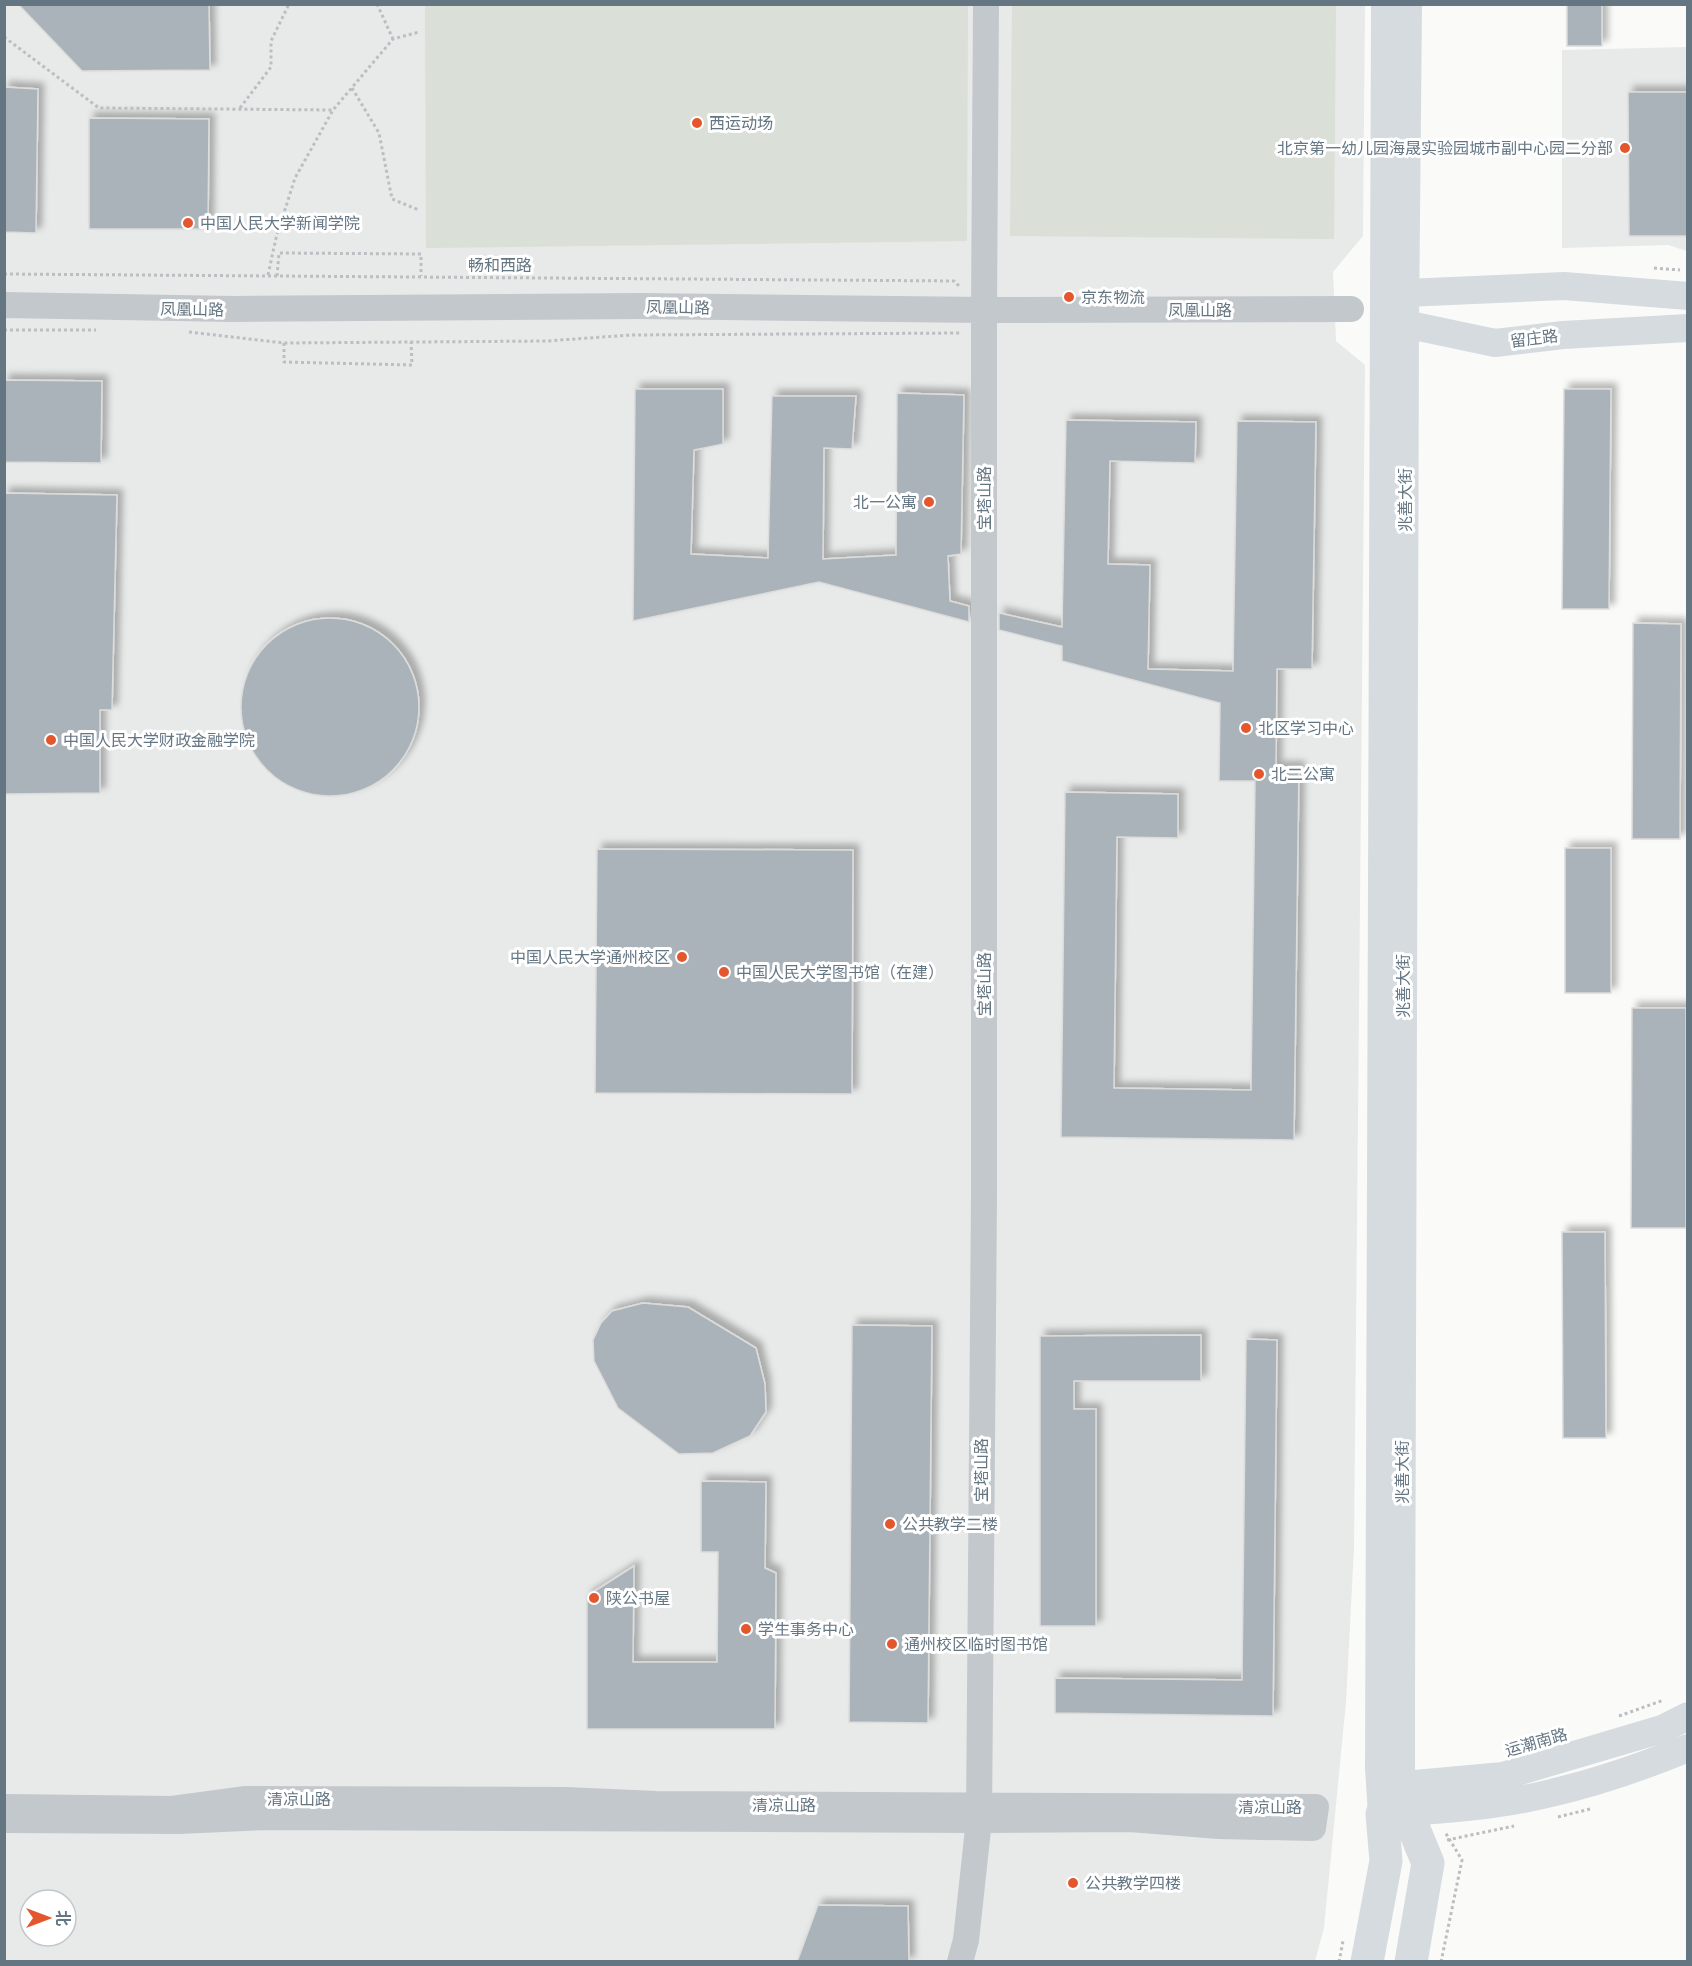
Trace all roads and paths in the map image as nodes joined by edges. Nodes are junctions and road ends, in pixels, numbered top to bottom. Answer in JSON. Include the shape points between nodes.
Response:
{"nodes":[{"id":1,"x":289,"y":4,"type":"edge"},
{"id":2,"x":377,"y":4,"type":"edge"},
{"id":3,"x":986,"y":4,"type":"edge"},
{"id":4,"x":1385,"y":4,"type":"edge"},
{"id":5,"x":1408,"y":4,"type":"edge"},
{"id":6,"x":419,"y":32,"type":"dead end"},
{"id":7,"x":4,"y":37,"type":"edge"},
{"id":8,"x":393,"y":39,"type":"junction"},
{"id":9,"x":352,"y":88,"type":"junction"},
{"id":10,"x":239,"y":109,"type":"junction"},
{"id":11,"x":333,"y":110,"type":"junction"},
{"id":12,"x":419,"y":210,"type":"dead end"},
{"id":13,"x":4,"y":274,"type":"edge"},
{"id":14,"x":268,"y":276,"type":"junction"},
{"id":15,"x":277,"y":276,"type":"junction"},
{"id":16,"x":421,"y":277,"type":"junction"},
{"id":17,"x":1688,"y":296,"type":"edge"},
{"id":18,"x":4,"y":305,"type":"edge"},
{"id":19,"x":1351,"y":309,"type":"dead end"},
{"id":20,"x":1394,"y":309,"type":"junction"},
{"id":21,"x":984,"y":321,"type":"junction"},
{"id":22,"x":1688,"y":327,"type":"edge"},
{"id":23,"x":4,"y":330,"type":"edge"},
{"id":24,"x":100,"y":330,"type":"dead end"},
{"id":25,"x":184,"y":331,"type":"dead end"},
{"id":26,"x":411,"y":342,"type":"junction"},
{"id":27,"x":284,"y":344,"type":"junction"},
{"id":28,"x":1680,"y":1707,"type":"edge"},
{"id":29,"x":1611,"y":1718,"type":"dead end"},
{"id":30,"x":1688,"y":1748,"type":"edge"},
{"id":31,"x":1392,"y":1799,"type":"junction"},
{"id":32,"x":4,"y":1807,"type":"edge"},
{"id":33,"x":979,"y":1813,"type":"junction"},
{"id":34,"x":4,"y":1820,"type":"edge"},
{"id":35,"x":960,"y":1962,"type":"edge"},
{"id":36,"x":1367,"y":1962,"type":"edge"},
{"id":37,"x":1411,"y":1962,"type":"edge"}],
"edges":[{"from":1,"to":10,"type":"path","via":[[271,41],[271,67]]},
{"from":2,"to":8,"type":"path"},
{"from":3,"to":21,"type":"street","name":"宝塔山路"},
{"from":4,"to":20,"type":"main road","name":"兆善大街"},
{"from":5,"to":20,"type":"main road","name":"兆善大街"},
{"from":6,"to":8,"type":"path"},
{"from":7,"to":10,"type":"path","via":[[99,108]]},
{"from":8,"to":9,"type":"path"},
{"from":9,"to":11,"type":"path"},
{"from":9,"to":12,"type":"path","via":[[379,133],[392,199]]},
{"from":10,"to":11,"type":"path"},
{"from":11,"to":14,"type":"path","via":[[295,178]]},
{"from":13,"to":14,"type":"path","name":"畅和西路"},
{"from":14,"to":15,"type":"path","name":"畅和西路"},
{"from":15,"to":16,"type":"path","name":"畅和西路"},
{"from":15,"to":16,"type":"path","via":[[279,253],[421,254]]},
{"from":16,"to":21,"type":"path","name":"畅和西路","via":[[954,281]]},
{"from":17,"to":20,"type":"main road","via":[[1564,286]]},
{"from":18,"to":21,"type":"street","name":"凤凰山路","via":[[233,309],[640,306]]},
{"from":19,"to":21,"type":"street","name":"凤凰山路"},
{"from":20,"to":22,"type":"main road","name":"留庄路","via":[[1495,343]]},
{"from":20,"to":31,"type":"main road","name":"兆善大街"},
{"from":21,"to":26,"type":"path","via":[[548,341]]},
{"from":21,"to":33,"type":"street","name":"宝塔山路"},
{"from":23,"to":24,"type":"path"},
{"from":25,"to":27,"type":"path"},
{"from":26,"to":27,"type":"path"},
{"from":26,"to":27,"type":"path","via":[[412,364],[284,362]]},
{"from":28,"to":29,"type":"path"},
{"from":28,"to":31,"type":"main road","name":"运潮南路","via":[[1662,1729],[1503,1776]]},
{"from":30,"to":31,"type":"main road","via":[[1637,1769],[1545,1795],[1483,1805]]},
{"from":31,"to":36,"type":"main road","name":"兆善大街","via":[[1386,1861]]},
{"from":31,"to":37,"type":"main road","name":"兆善大街","via":[[1428,1863]]},
{"from":32,"to":33,"type":"street","name":"清凉山路","via":[[172,1809],[246,1799],[554,1800]]},
{"from":33,"to":33,"type":"street","name":"清凉山路","via":[[1313,1828],[1316,1807]]},
{"from":33,"to":34,"type":"street","name":"清凉山路"},
{"from":33,"to":35,"type":"street","name":"宝塔山路","via":[[966,1940]]}]}
